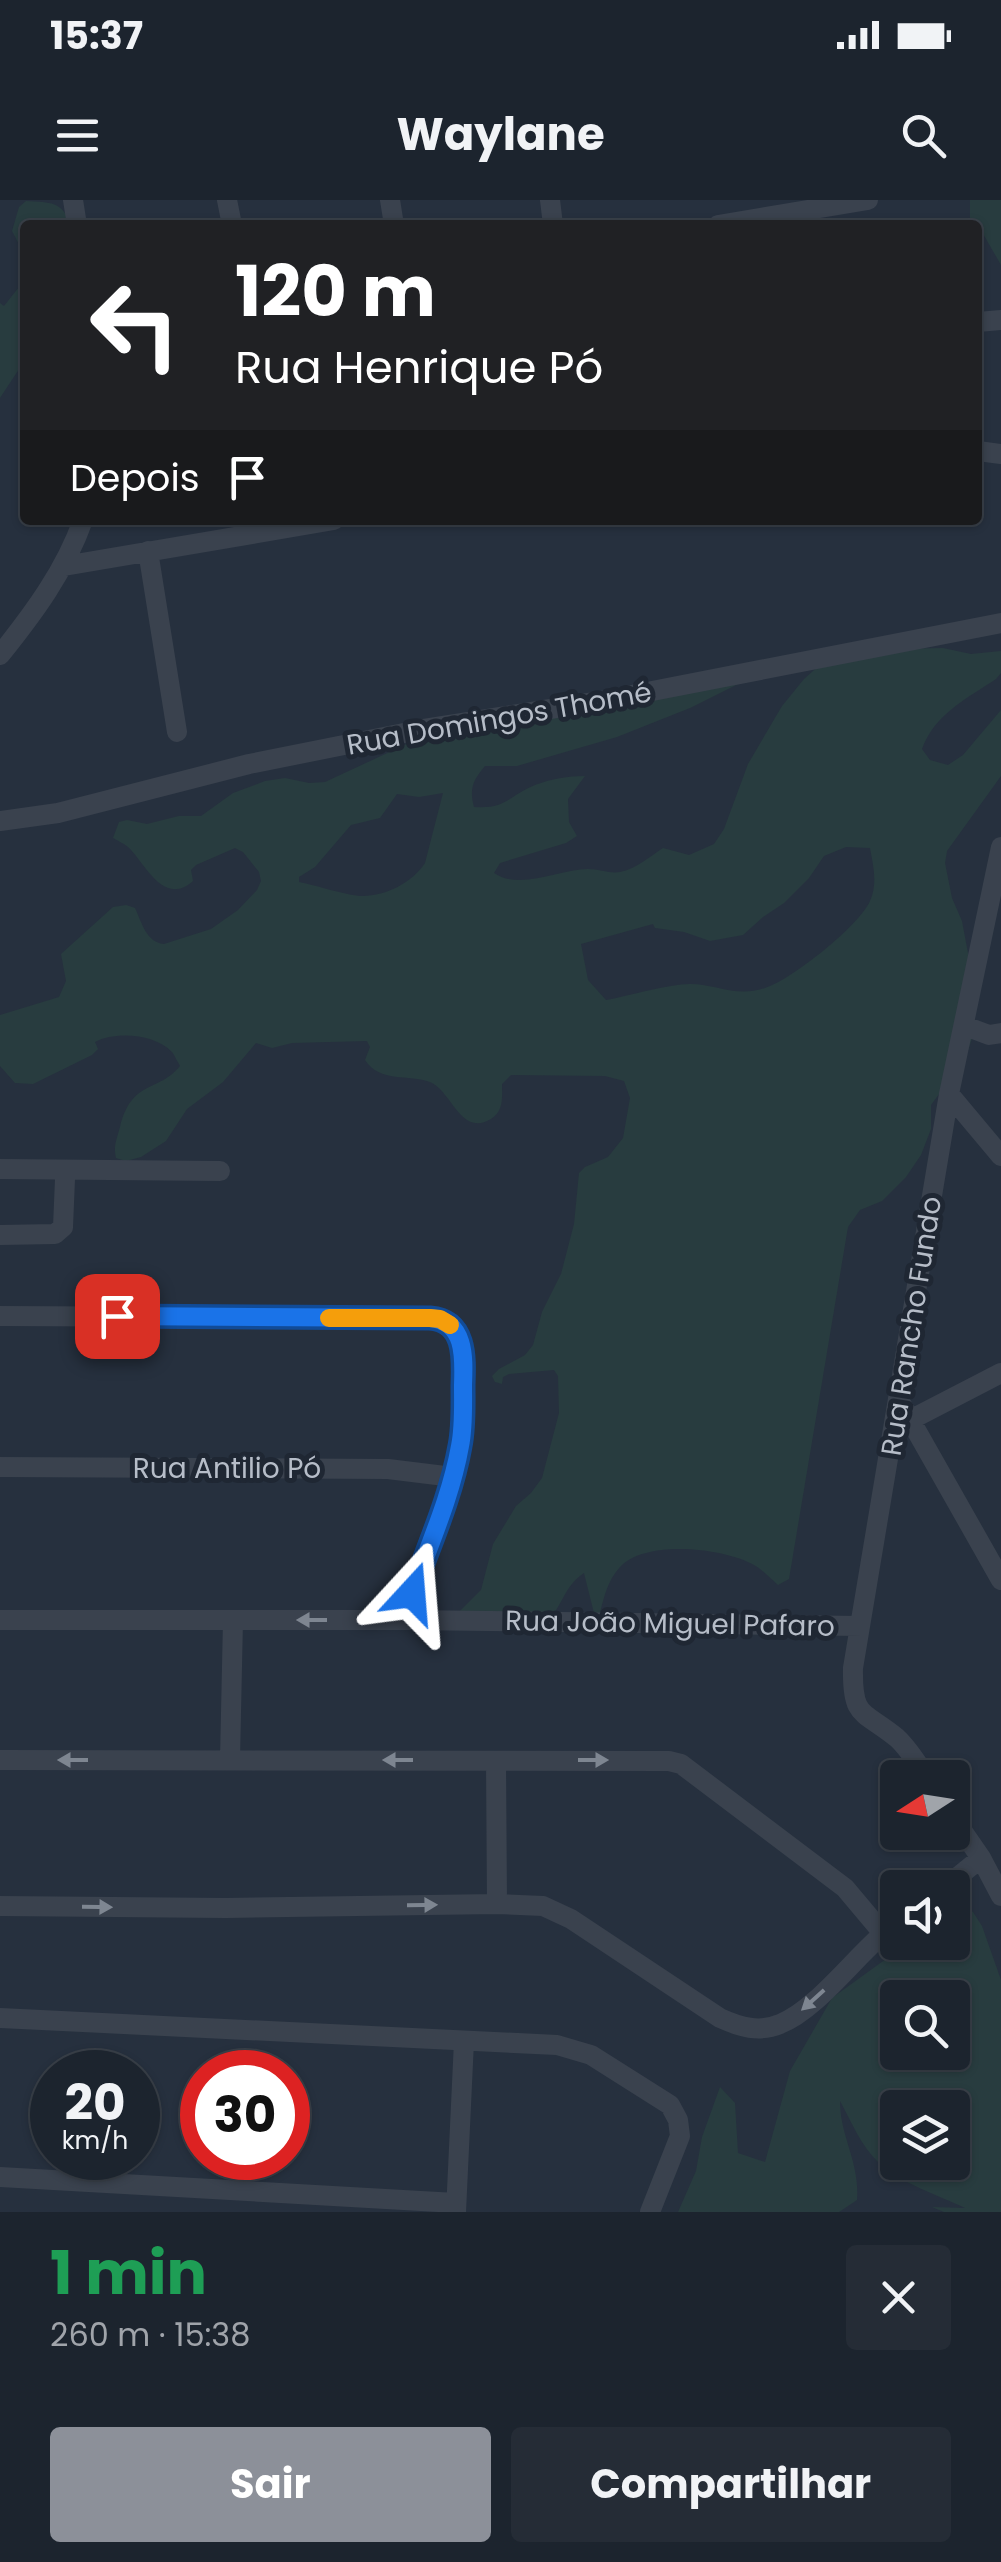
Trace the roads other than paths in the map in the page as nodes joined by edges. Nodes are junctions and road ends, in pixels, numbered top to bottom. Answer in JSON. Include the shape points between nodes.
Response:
{"nodes":[{"id":1,"x":868,"y":200,"type":"edge"},
{"id":2,"x":748,"y":220,"type":"edge"},
{"id":3,"x":80,"y":525,"type":"edge"},
{"id":4,"x":304,"y":525,"type":"edge"},
{"id":5,"x":148,"y":551,"type":"junction"},
{"id":6,"x":64,"y":566,"type":"junction"},
{"id":7,"x":1001,"y":623,"type":"edge"},
{"id":8,"x":2,"y":651,"type":"edge"},
{"id":9,"x":177,"y":732,"type":"dead end"},
{"id":10,"x":0,"y":821,"type":"edge"},
{"id":11,"x":1001,"y":847,"type":"edge"},
{"id":12,"x":965,"y":1026,"type":"junction"},
{"id":13,"x":1001,"y":1033,"type":"edge"},
{"id":14,"x":949,"y":1094,"type":"junction"},
{"id":15,"x":1001,"y":1156,"type":"edge"},
{"id":16,"x":0,"y":1170,"type":"edge"},
{"id":17,"x":220,"y":1171,"type":"dead end"},
{"id":18,"x":65,"y":1180,"type":"dead end"},
{"id":19,"x":0,"y":1235,"type":"edge"},
{"id":20,"x":0,"y":1316,"type":"edge"},
{"id":21,"x":1001,"y":1372,"type":"edge"},
{"id":22,"x":899,"y":1400,"type":"junction"},
{"id":23,"x":912,"y":1419,"type":"junction"},
{"id":24,"x":0,"y":1467,"type":"edge"},
{"id":25,"x":453,"y":1477,"type":"junction"},
{"id":26,"x":994,"y":1548,"type":"edge"},
{"id":27,"x":1001,"y":1580,"type":"edge"},
{"id":28,"x":0,"y":1620,"type":"edge"},
{"id":29,"x":233,"y":1620,"type":"junction"},
{"id":30,"x":409,"y":1620,"type":"junction"},
{"id":31,"x":860,"y":1626,"type":"junction"},
{"id":32,"x":230,"y":1759,"type":"junction"},
{"id":33,"x":0,"y":1760,"type":"edge"},
{"id":34,"x":915,"y":1760,"type":"edge"},
{"id":35,"x":496,"y":1761,"type":"junction"},
{"id":36,"x":970,"y":1842,"type":"edge"},
{"id":37,"x":981,"y":1858,"type":"junction"},
{"id":38,"x":966,"y":1870,"type":"edge"},
{"id":39,"x":1001,"y":1896,"type":"edge"},
{"id":40,"x":496,"y":1904,"type":"junction"},
{"id":41,"x":0,"y":1906,"type":"edge"},
{"id":42,"x":880,"y":1918,"type":"edge"},
{"id":43,"x":880,"y":1937,"type":"edge"},
{"id":44,"x":0,"y":2018,"type":"edge"},
{"id":45,"x":464,"y":2041,"type":"junction"},
{"id":46,"x":0,"y":2177,"type":"edge"},
{"id":47,"x":456,"y":2207,"type":"edge"},
{"id":48,"x":650,"y":2212,"type":"edge"}],
"edges":[{"from":1,"to":2,"type":"street"},
{"from":3,"to":6,"type":"street"},
{"from":4,"to":5,"type":"street"},
{"from":5,"to":6,"type":"street"},
{"from":5,"to":9,"type":"street"},
{"from":6,"to":8,"type":"street"},
{"from":7,"to":10,"type":"street","name":"Rua Domingos Thomé","via":[[424,729]]},
{"from":11,"to":12,"type":"street","name":"Rua Rancho Fundo"},
{"from":12,"to":13,"type":"street","via":[[990,1036]]},
{"from":12,"to":14,"type":"street","name":"Rua Rancho Fundo"},
{"from":14,"to":15,"type":"street"},
{"from":14,"to":22,"type":"street","name":"Rua Rancho Fundo"},
{"from":16,"to":17,"type":"street"},
{"from":18,"to":19,"type":"street","via":[[63,1227],[55,1234]]},
{"from":20,"to":25,"type":"street","via":[[440,1319],[465,1353],[462,1442]]},
{"from":21,"to":23,"type":"street"},
{"from":22,"to":23,"type":"street"},
{"from":22,"to":31,"type":"street","name":"Rua Rancho Fundo"},
{"from":23,"to":26,"type":"street"},
{"from":24,"to":25,"type":"street","name":"Rua Antilio Pó","via":[[388,1470]]},
{"from":25,"to":30,"type":"street","via":[[412,1593]]},
{"from":26,"to":27,"type":"street"},
{"from":28,"to":29,"type":"street","name":"Rua João Miguel Pafaro"},
{"from":30,"to":29,"type":"street","name":"Rua João Miguel Pafaro","one_way":true},
{"from":29,"to":32,"type":"street"},
{"from":30,"to":31,"type":"street","name":"Rua João Miguel Pafaro"},
{"from":31,"to":34,"type":"street","name":"Rua Rancho Fundo","via":[[852,1695],[866,1718],[896,1737]]},
{"from":32,"to":33,"type":"street","one_way":true},
{"from":35,"to":32,"type":"street","one_way":true},
{"from":35,"to":40,"type":"street"},
{"from":35,"to":42,"type":"street","one_way":true,"via":[[681,1764]]},
{"from":36,"to":37,"type":"street"},
{"from":37,"to":38,"type":"street"},
{"from":37,"to":39,"type":"street"},
{"from":41,"to":40,"type":"street","one_way":true},
{"from":43,"to":40,"type":"street","one_way":true,"via":[[792,2018],[751,2029],[720,2018],[543,1906]]},
{"from":44,"to":45,"type":"street"},
{"from":45,"to":47,"type":"street"},
{"from":45,"to":48,"type":"street","via":[[556,2045],[591,2055],[670,2106],[680,2136]]},
{"from":46,"to":47,"type":"street"}]}
